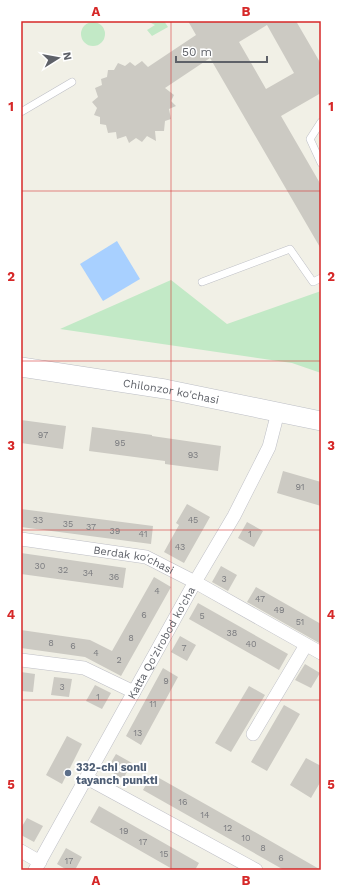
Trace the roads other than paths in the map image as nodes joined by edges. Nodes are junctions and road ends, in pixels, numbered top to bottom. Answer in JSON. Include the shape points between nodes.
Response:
{"nodes":[{"id":1,"x":72,"y":82,"type":"dead end"},
{"id":2,"x":21,"y":112,"type":"edge"},
{"id":3,"x":321,"y":122,"type":"edge"},
{"id":4,"x":321,"y":163,"type":"edge"},
{"id":5,"x":321,"y":278,"type":"edge"},
{"id":6,"x":202,"y":282,"type":"dead end"},
{"id":7,"x":21,"y":367,"type":"edge"},
{"id":8,"x":21,"y":380,"type":"edge"},
{"id":9,"x":277,"y":417,"type":"junction"},
{"id":10,"x":321,"y":421,"type":"edge"},
{"id":11,"x":321,"y":432,"type":"edge"},
{"id":12,"x":21,"y":539,"type":"edge"},
{"id":13,"x":195,"y":582,"type":"junction"},
{"id":14,"x":306,"y":645,"type":"junction"},
{"id":15,"x":321,"y":653,"type":"edge"},
{"id":16,"x":21,"y":660,"type":"edge"},
{"id":17,"x":134,"y":692,"type":"junction"},
{"id":18,"x":253,"y":734,"type":"dead end"},
{"id":19,"x":86,"y":778,"type":"junction"},
{"id":20,"x":21,"y":851,"type":"edge"},
{"id":21,"x":37,"y":866,"type":"edge"},
{"id":22,"x":256,"y":870,"type":"edge"}],
"edges":[{"from":1,"to":2,"type":"lane"},
{"from":3,"to":4,"type":"lane","via":[[310,138]]},
{"from":5,"to":6,"type":"lane","via":[[313,282],[290,249]]},
{"from":7,"to":9,"type":"main road","name":"Chilonzor ko'chasi","via":[[165,389]]},
{"from":8,"to":9,"type":"main road","name":"Chilonzor ko'chasi"},
{"from":9,"to":10,"type":"main road","name":"Chilonzor ko'chasi"},
{"from":9,"to":11,"type":"main road","name":"Chilonzor ko'chasi"},
{"from":9,"to":13,"type":"street","name":"Katta Qo'zirobod ko'cha","via":[[269,447],[234,516]]},
{"from":12,"to":13,"type":"street","name":"Berdak ko'chasi","via":[[146,557]]},
{"from":13,"to":14,"type":"street","name":"Berdak ko'chasi"},
{"from":13,"to":17,"type":"street","name":"Katta Qo'zirobod ko'cha"},
{"from":14,"to":15,"type":"street","name":"Berdak ko'chasi"},
{"from":14,"to":18,"type":"street"},
{"from":16,"to":17,"type":"street","via":[[84,668]]},
{"from":17,"to":19,"type":"street","name":"Katta Qo'zirobod ko'cha"},
{"from":19,"to":21,"type":"street","name":"Katta Qo'zirobod ko'cha"},
{"from":19,"to":22,"type":"street"},
{"from":20,"to":21,"type":"street"}]}
